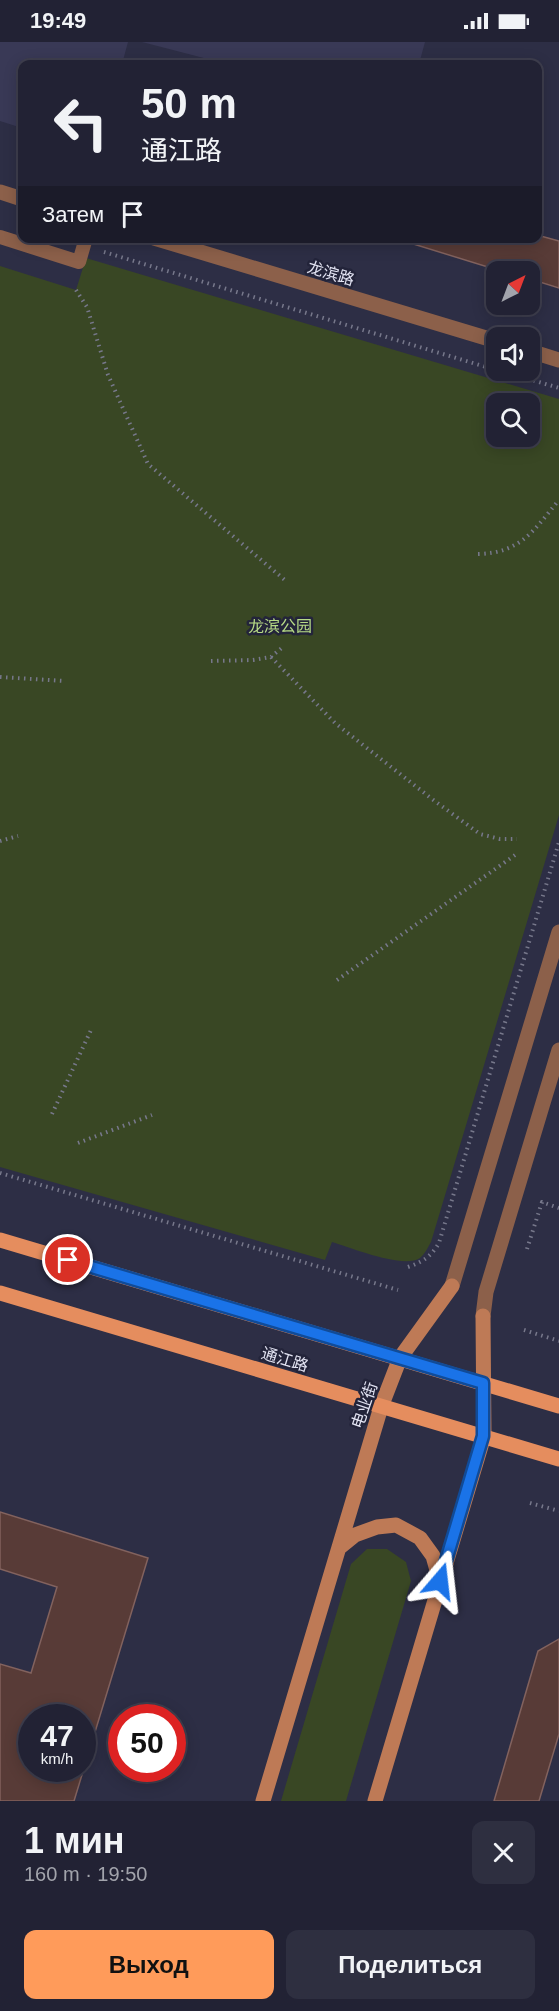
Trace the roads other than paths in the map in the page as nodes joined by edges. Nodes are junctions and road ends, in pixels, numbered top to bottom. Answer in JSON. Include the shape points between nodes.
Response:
{"nodes":[{"id":1,"x":0,"y":192,"type":"edge"},
{"id":2,"x":18,"y":198,"type":"edge"},
{"id":3,"x":0,"y":237,"type":"edge"},
{"id":4,"x":18,"y":243,"type":"edge"},
{"id":5,"x":19,"y":243,"type":"edge"},
{"id":6,"x":85,"y":243,"type":"edge"},
{"id":7,"x":171,"y":243,"type":"edge"},
{"id":8,"x":486,"y":338,"type":"edge"},
{"id":9,"x":540,"y":354,"type":"edge"},
{"id":10,"x":559,"y":360,"type":"edge"},
{"id":11,"x":559,"y":932,"type":"edge"},
{"id":12,"x":559,"y":1050,"type":"edge"},
{"id":13,"x":0,"y":1240,"type":"edge"},
{"id":14,"x":452,"y":1286,"type":"joint"},
{"id":15,"x":0,"y":1293,"type":"edge"},
{"id":16,"x":483,"y":1316,"type":"joint"},
{"id":17,"x":400,"y":1358,"type":"junction"},
{"id":18,"x":483,"y":1383,"type":"junction"},
{"id":19,"x":559,"y":1406,"type":"edge"},
{"id":20,"x":381,"y":1407,"type":"junction"},
{"id":21,"x":483,"y":1436,"type":"junction"},
{"id":22,"x":559,"y":1459,"type":"edge"},
{"id":23,"x":339,"y":1548,"type":"junction"},
{"id":24,"x":440,"y":1581,"type":"junction"},
{"id":25,"x":263,"y":1801,"type":"edge"},
{"id":26,"x":375,"y":1801,"type":"edge"}],
"edges":[{"from":1,"to":2,"type":"street"},
{"from":3,"to":4,"type":"lane"},
{"from":5,"to":6,"type":"lane","via":[[79,262]]},
{"from":7,"to":8,"type":"street","name":"龙滨路"},
{"from":9,"to":10,"type":"street"},
{"from":11,"to":14,"type":"street","name":"电业街"},
{"from":12,"to":16,"type":"street","via":[[486,1292]]},
{"from":13,"to":17,"type":"main road","name":"通江路"},
{"from":14,"to":17,"type":"main road","name":"电业街"},
{"from":15,"to":20,"type":"main road","name":"通江路"},
{"from":16,"to":18,"type":"main road"},
{"from":17,"to":18,"type":"main road","name":"通江路"},
{"from":17,"to":20,"type":"main road","name":"电业街"},
{"from":18,"to":19,"type":"main road","name":"通江路"},
{"from":18,"to":21,"type":"main road"},
{"from":20,"to":21,"type":"main road","name":"通江路"},
{"from":20,"to":23,"type":"main road","name":"电业街"},
{"from":21,"to":22,"type":"main road","name":"通江路"},
{"from":21,"to":24,"type":"main road"},
{"from":23,"to":24,"type":"main road","via":[[355,1535],[396,1525],[420,1538],[433,1556]]},
{"from":23,"to":25,"type":"main road","name":"电业街"},
{"from":24,"to":26,"type":"main road"}]}
